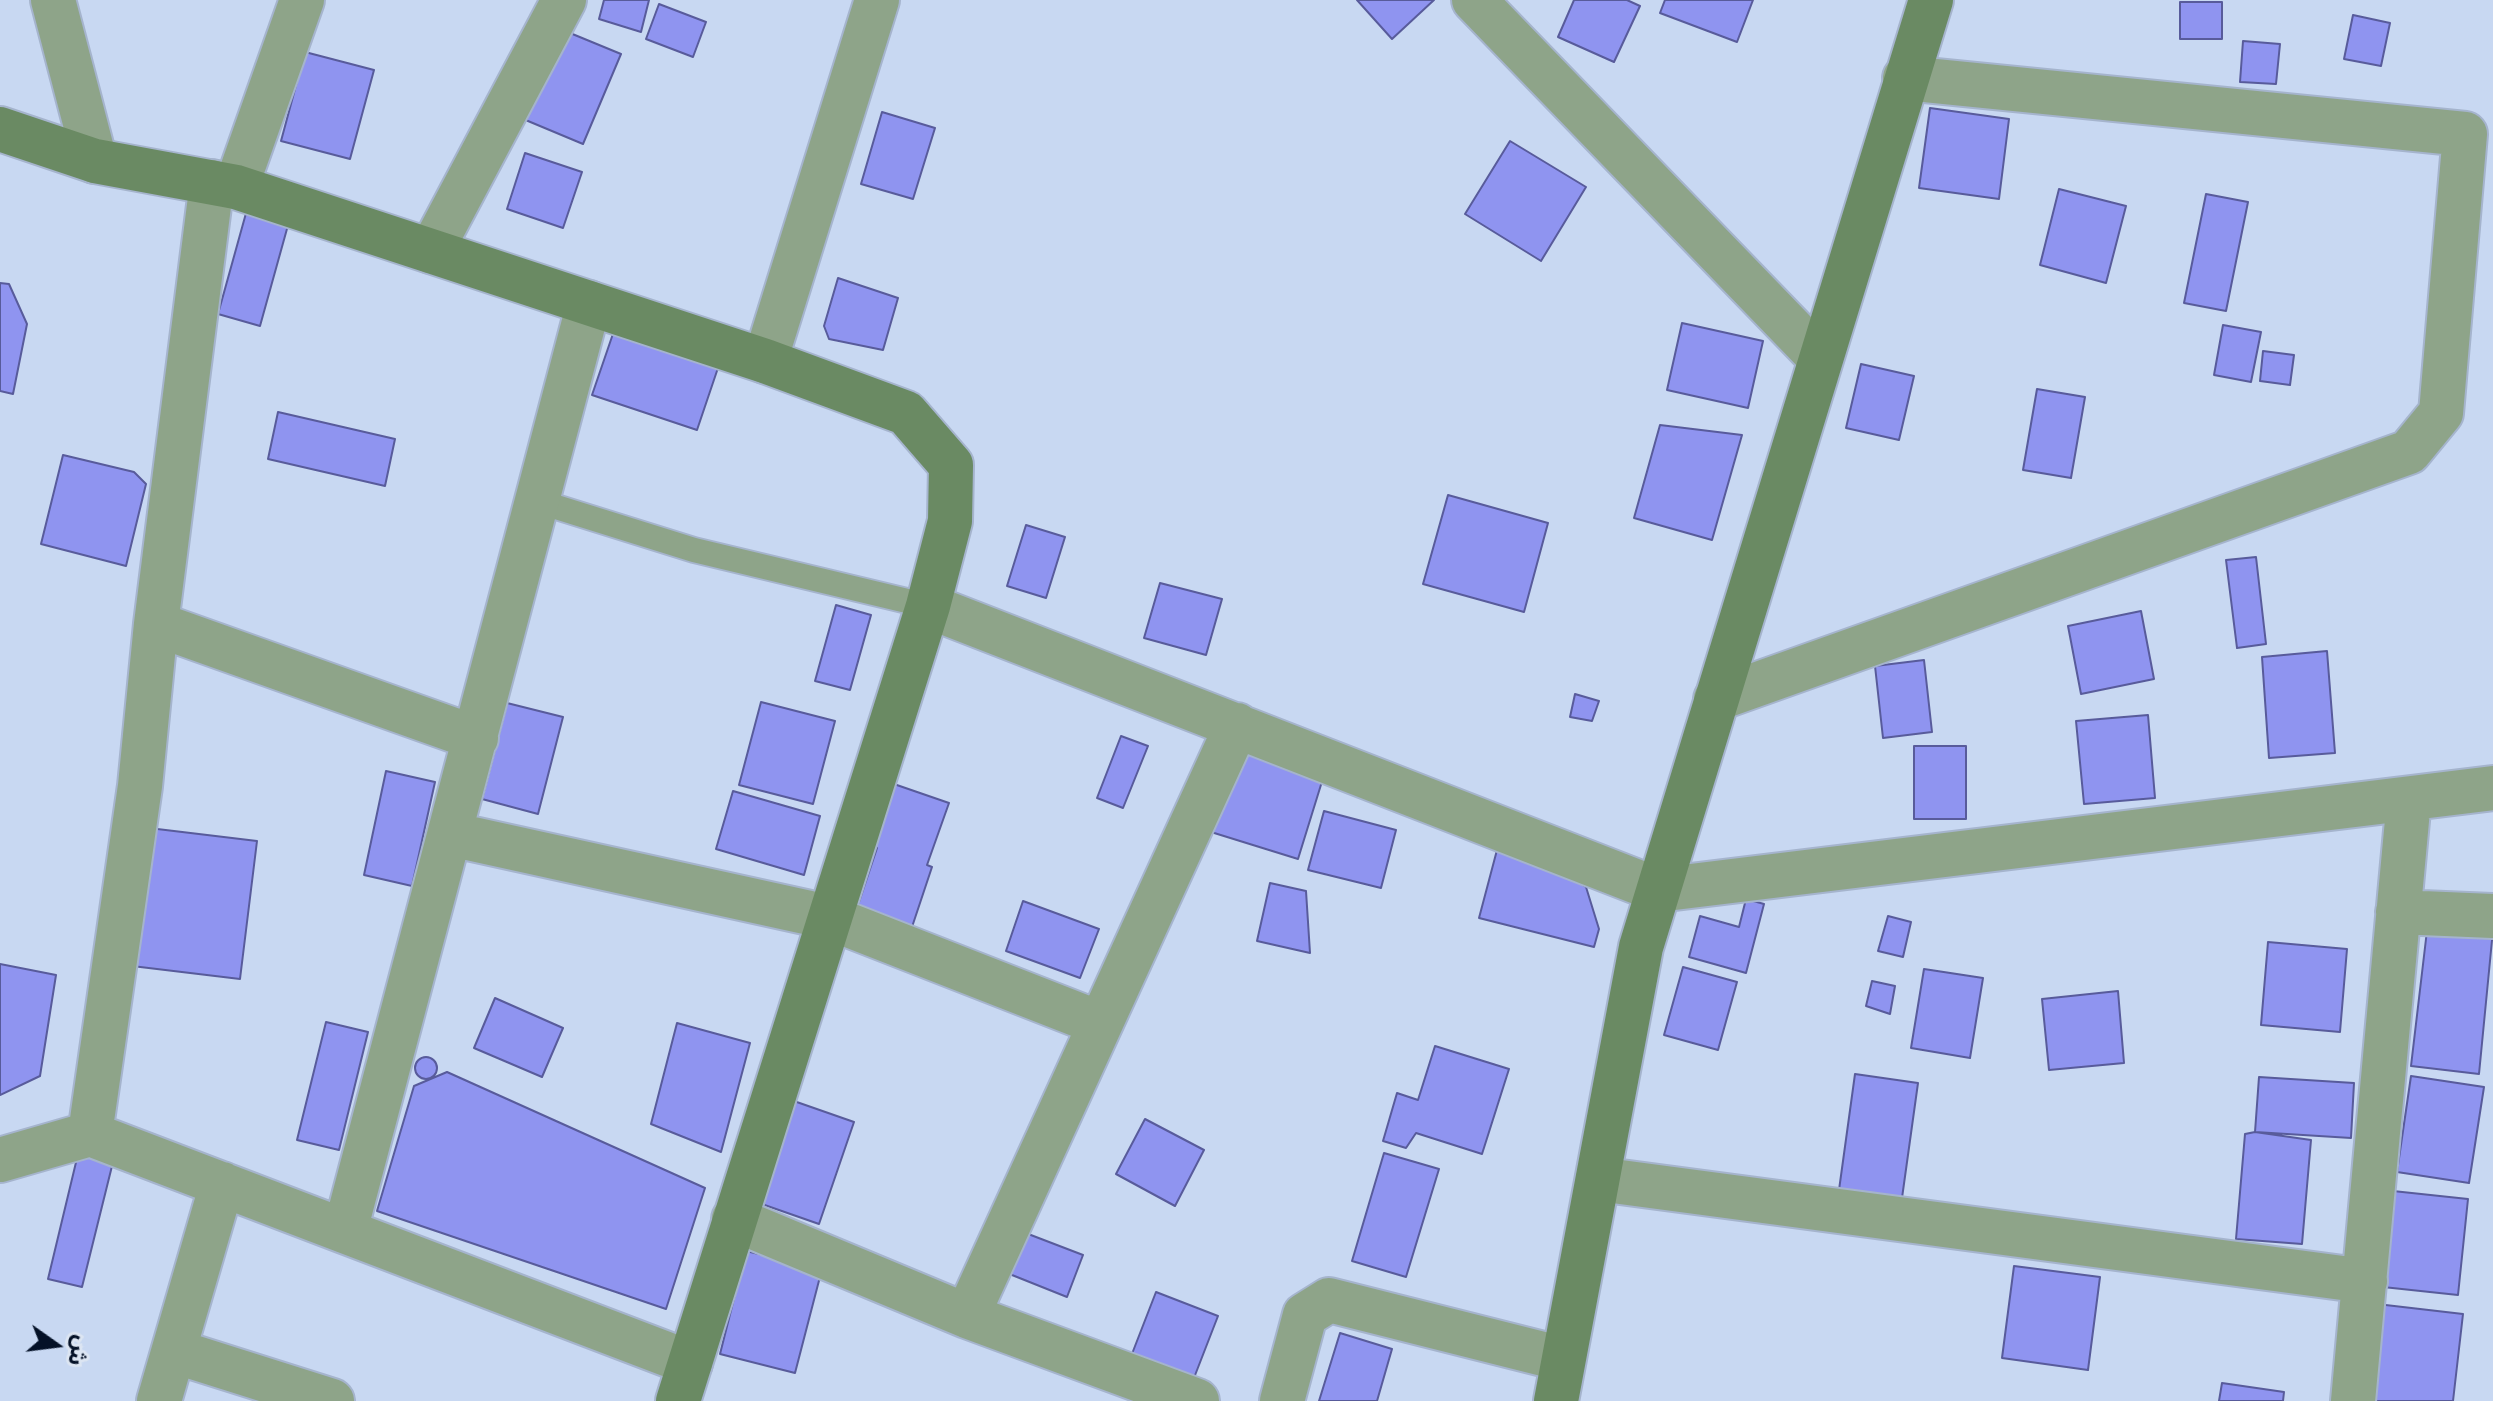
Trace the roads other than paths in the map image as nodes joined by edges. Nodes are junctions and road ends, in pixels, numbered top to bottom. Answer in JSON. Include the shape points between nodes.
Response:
{"nodes":[{"id":1,"x":53,"y":0,"type":"edge"},
{"id":2,"x":302,"y":0,"type":"edge"},
{"id":3,"x":564,"y":0,"type":"edge"},
{"id":4,"x":877,"y":0,"type":"edge"},
{"id":5,"x":1474,"y":0,"type":"edge"},
{"id":6,"x":1931,"y":0,"type":"edge"},
{"id":7,"x":1905,"y":78,"type":"junction"},
{"id":8,"x":0,"y":129,"type":"edge"},
{"id":9,"x":95,"y":161,"type":"junction"},
{"id":10,"x":224,"y":184,"type":"junction"},
{"id":11,"x":431,"y":251,"type":"junction"},
{"id":12,"x":589,"y":303,"type":"junction"},
{"id":13,"x":1820,"y":358,"type":"junction"},
{"id":14,"x":765,"y":361,"type":"junction"},
{"id":15,"x":537,"y":501,"type":"junction"},
{"id":16,"x":928,"y":606,"type":"junction"},
{"id":17,"x":156,"y":624,"type":"junction"},
{"id":18,"x":1716,"y":699,"type":"junction"},
{"id":19,"x":1237,"y":725,"type":"junction"},
{"id":20,"x":476,"y":738,"type":"junction"},
{"id":21,"x":2493,"y":788,"type":"edge"},
{"id":22,"x":2409,"y":799,"type":"junction"},
{"id":23,"x":450,"y":834,"type":"junction"},
{"id":24,"x":1658,"y":890,"type":"junction"},
{"id":25,"x":2398,"y":912,"type":"junction"},
{"id":26,"x":2493,"y":916,"type":"edge"},
{"id":27,"x":828,"y":917,"type":"junction"},
{"id":28,"x":1099,"y":1023,"type":"junction"},
{"id":29,"x":90,"y":1134,"type":"junction"},
{"id":30,"x":0,"y":1160,"type":"edge"},
{"id":31,"x":1598,"y":1179,"type":"junction"},
{"id":32,"x":222,"y":1184,"type":"junction"},
{"id":33,"x":734,"y":1219,"type":"junction"},
{"id":34,"x":345,"y":1231,"type":"junction"},
{"id":35,"x":2365,"y":1281,"type":"junction"},
{"id":36,"x":967,"y":1316,"type":"junction"},
{"id":37,"x":174,"y":1351,"type":"junction"},
{"id":38,"x":1560,"y":1380,"type":"edge"},
{"id":39,"x":684,"y":1382,"type":"edge"},
{"id":40,"x":159,"y":1401,"type":"edge"},
{"id":41,"x":332,"y":1401,"type":"edge"},
{"id":42,"x":1197,"y":1401,"type":"edge"},
{"id":43,"x":1282,"y":1401,"type":"edge"},
{"id":44,"x":2353,"y":1401,"type":"edge"}],
"edges":[{"from":1,"to":9,"type":"street"},
{"from":2,"to":10,"type":"street"},
{"from":3,"to":11,"type":"street"},
{"from":4,"to":14,"type":"street"},
{"from":5,"to":13,"type":"street"},
{"from":6,"to":7,"type":"street"},
{"from":7,"to":13,"type":"street"},
{"from":7,"to":18,"type":"street","via":[[2465,134],[2441,413],[2409,452]]},
{"from":8,"to":9,"type":"street"},
{"from":9,"to":10,"type":"street"},
{"from":10,"to":11,"type":"street"},
{"from":10,"to":17,"type":"street"},
{"from":11,"to":12,"type":"street"},
{"from":12,"to":14,"type":"street"},
{"from":12,"to":15,"type":"street"},
{"from":13,"to":18,"type":"street"},
{"from":14,"to":16,"type":"street","via":[[906,413],[951,465],[950,521]]},
{"from":15,"to":16,"type":"lane","via":[[694,550]]},
{"from":15,"to":20,"type":"street"},
{"from":16,"to":19,"type":"street"},
{"from":16,"to":27,"type":"street"},
{"from":17,"to":20,"type":"street"},
{"from":17,"to":29,"type":"street","via":[[140,786]]},
{"from":18,"to":24,"type":"street"},
{"from":19,"to":24,"type":"street"},
{"from":19,"to":28,"type":"street"},
{"from":20,"to":23,"type":"street"},
{"from":21,"to":22,"type":"street"},
{"from":22,"to":24,"type":"street"},
{"from":22,"to":25,"type":"street"},
{"from":23,"to":27,"type":"street"},
{"from":23,"to":34,"type":"street"},
{"from":24,"to":31,"type":"street","via":[[1641,947]]},
{"from":25,"to":26,"type":"street"},
{"from":25,"to":35,"type":"street"},
{"from":27,"to":28,"type":"street"},
{"from":27,"to":33,"type":"street"},
{"from":28,"to":36,"type":"street"},
{"from":29,"to":30,"type":"street"},
{"from":29,"to":32,"type":"street"},
{"from":31,"to":35,"type":"street"},
{"from":31,"to":38,"type":"street"},
{"from":32,"to":34,"type":"street"},
{"from":32,"to":37,"type":"street"},
{"from":33,"to":36,"type":"street"},
{"from":33,"to":39,"type":"street"},
{"from":34,"to":39,"type":"street"},
{"from":35,"to":44,"type":"street"},
{"from":36,"to":42,"type":"street"},
{"from":37,"to":40,"type":"street"},
{"from":37,"to":41,"type":"street"},
{"from":38,"to":43,"type":"street","via":[[1329,1300],[1305,1315]]}]}
